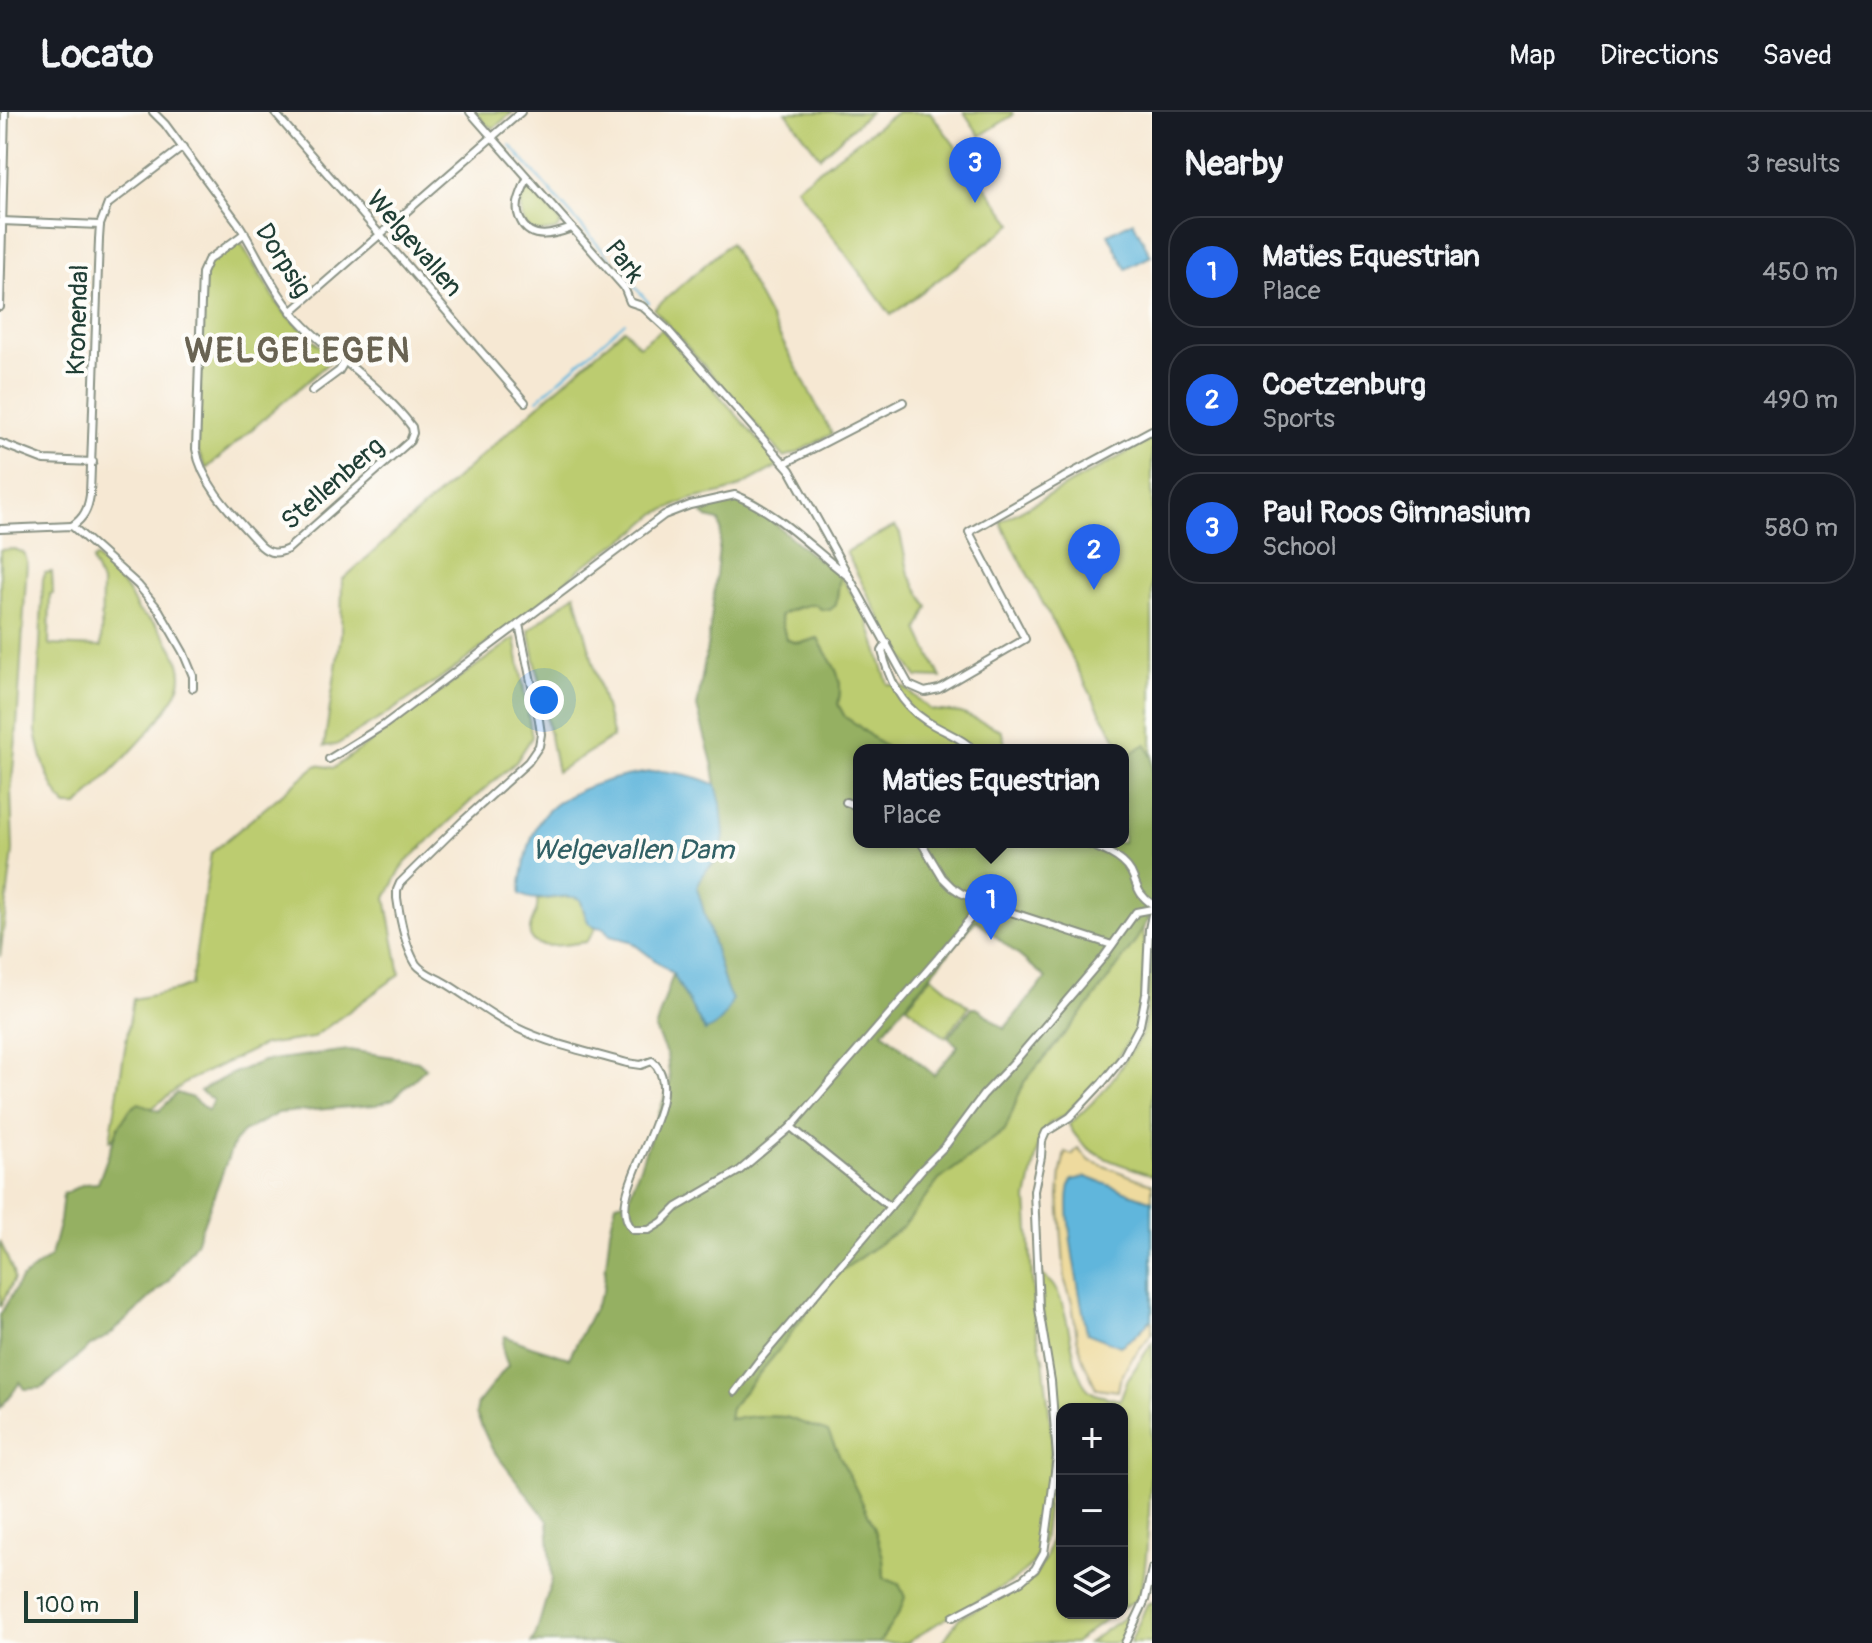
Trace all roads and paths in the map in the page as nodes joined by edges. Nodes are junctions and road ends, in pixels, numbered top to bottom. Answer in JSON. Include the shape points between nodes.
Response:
{"nodes":[{"id":1,"x":5,"y":112,"type":"edge"},
{"id":2,"x":153,"y":112,"type":"edge"},
{"id":3,"x":274,"y":112,"type":"edge"},
{"id":4,"x":470,"y":112,"type":"edge"},
{"id":5,"x":521,"y":112,"type":"edge"},
{"id":6,"x":2,"y":135,"type":"edge"},
{"id":7,"x":491,"y":137,"type":"junction"},
{"id":8,"x":183,"y":147,"type":"junction"},
{"id":9,"x":527,"y":179,"type":"junction"},
{"id":10,"x":1,"y":221,"type":"edge"},
{"id":11,"x":100,"y":225,"type":"junction"},
{"id":12,"x":572,"y":228,"type":"junction"},
{"id":13,"x":245,"y":233,"type":"junction"},
{"id":14,"x":381,"y":234,"type":"junction"},
{"id":15,"x":0,"y":250,"type":"edge"},
{"id":16,"x":0,"y":307,"type":"edge"},
{"id":17,"x":291,"y":312,"type":"junction"},
{"id":18,"x":345,"y":361,"type":"junction"},
{"id":19,"x":312,"y":391,"type":"dead end"},
{"id":20,"x":525,"y":402,"type":"dead end"},
{"id":21,"x":903,"y":402,"type":"dead end"},
{"id":22,"x":399,"y":413,"type":"joint"},
{"id":23,"x":1152,"y":430,"type":"edge"},
{"id":24,"x":0,"y":443,"type":"edge"},
{"id":25,"x":93,"y":462,"type":"junction"},
{"id":26,"x":785,"y":463,"type":"junction"},
{"id":27,"x":72,"y":526,"type":"junction"},
{"id":28,"x":0,"y":529,"type":"edge"},
{"id":29,"x":849,"y":577,"type":"junction"},
{"id":30,"x":519,"y":624,"type":"junction"},
{"id":31,"x":887,"y":643,"type":"junction"},
{"id":32,"x":193,"y":688,"type":"dead end"},
{"id":33,"x":968,"y":744,"type":"edge"},
{"id":34,"x":329,"y":759,"type":"dead end"},
{"id":35,"x":846,"y":802,"type":"dead end"},
{"id":36,"x":853,"y":805,"type":"edge"},
{"id":37,"x":925,"y":848,"type":"edge"},
{"id":38,"x":1097,"y":848,"type":"edge"},
{"id":39,"x":983,"y":903,"type":"junction"},
{"id":40,"x":1152,"y":906,"type":"edge"},
{"id":41,"x":1152,"y":915,"type":"edge"},
{"id":42,"x":1112,"y":945,"type":"junction"},
{"id":43,"x":791,"y":1127,"type":"junction"},
{"id":44,"x":890,"y":1207,"type":"junction"},
{"id":45,"x":735,"y":1392,"type":"dead end"},
{"id":46,"x":1152,"y":1569,"type":"edge"},
{"id":47,"x":1148,"y":1599,"type":"edge"},
{"id":48,"x":953,"y":1617,"type":"dead end"},
{"id":49,"x":1125,"y":1643,"type":"edge"}],
"edges":[{"from":1,"to":6,"type":"street"},
{"from":2,"to":8,"type":"street","name":"Dorpsig"},
{"from":3,"to":14,"type":"street","name":"Welgevallen"},
{"from":4,"to":7,"type":"street","name":"Park"},
{"from":5,"to":7,"type":"street"},
{"from":6,"to":10,"type":"street"},
{"from":7,"to":9,"type":"street","name":"Park"},
{"from":7,"to":14,"type":"street"},
{"from":8,"to":11,"type":"street","via":[[114,198]]},
{"from":8,"to":13,"type":"street","name":"Dorpsig"},
{"from":9,"to":12,"type":"street","name":"Park"},
{"from":9,"to":12,"type":"street","via":[[518,203],[525,228],[543,235]]},
{"from":10,"to":11,"type":"street"},
{"from":10,"to":15,"type":"street"},
{"from":11,"to":25,"type":"street","name":"Kronendal"},
{"from":12,"to":26,"type":"street","name":"Park","via":[[624,287],[630,302],[667,329]]},
{"from":13,"to":17,"type":"street","name":"Dorpsig"},
{"from":13,"to":22,"type":"street","name":"Stellenberg","via":[[208,260],[202,273],[195,437],[205,477],[252,536],[276,553],[288,549],[410,441],[412,427]]},
{"from":14,"to":17,"type":"street"},
{"from":14,"to":20,"type":"street","name":"Welgevallen"},
{"from":15,"to":16,"type":"street"},
{"from":17,"to":18,"type":"street","name":"Dorpsig"},
{"from":18,"to":19,"type":"street"},
{"from":18,"to":22,"type":"street","name":"Dorpsig"},
{"from":21,"to":26,"type":"street"},
{"from":23,"to":31,"type":"street","name":"Park","via":[[969,532],[1025,639],[925,692],[909,685]]},
{"from":24,"to":25,"type":"street","via":[[44,460]]},
{"from":25,"to":27,"type":"street","name":"Kronendal","via":[[87,509]]},
{"from":26,"to":29,"type":"street","name":"Park"},
{"from":27,"to":28,"type":"street"},
{"from":27,"to":32,"type":"street","via":[[159,610],[183,652]]},
{"from":29,"to":30,"type":"street","via":[[783,524],[735,495],[664,515]]},
{"from":29,"to":31,"type":"street","name":"Park"},
{"from":30,"to":34,"type":"street","via":[[384,725]]},
{"from":30,"to":43,"type":"street","via":[[539,720],[539,746],[400,883],[398,909],[414,960],[424,972],[516,1028],[627,1063],[652,1061],[658,1066],[662,1103],[626,1200],[627,1224],[633,1230],[649,1230],[662,1222],[677,1207],[739,1171]]},
{"from":31,"to":33,"type":"street","via":[[882,651],[899,696],[923,719]]},
{"from":35,"to":36,"type":"street"},
{"from":37,"to":39,"type":"street","via":[[952,887]]},
{"from":38,"to":40,"type":"street","via":[[1126,866],[1138,892]]},
{"from":39,"to":42,"type":"street"},
{"from":39,"to":43,"type":"street"},
{"from":40,"to":42,"type":"street","via":[[1136,912]]},
{"from":41,"to":48,"type":"street","via":[[1140,1025],[1102,1083],[1042,1141],[1034,1191],[1039,1309],[1057,1457],[1044,1553],[1021,1581]]},
{"from":42,"to":44,"type":"street"},
{"from":43,"to":44,"type":"street"},
{"from":44,"to":45,"type":"street"},
{"from":46,"to":47,"type":"street"},
{"from":47,"to":49,"type":"street"}]}
